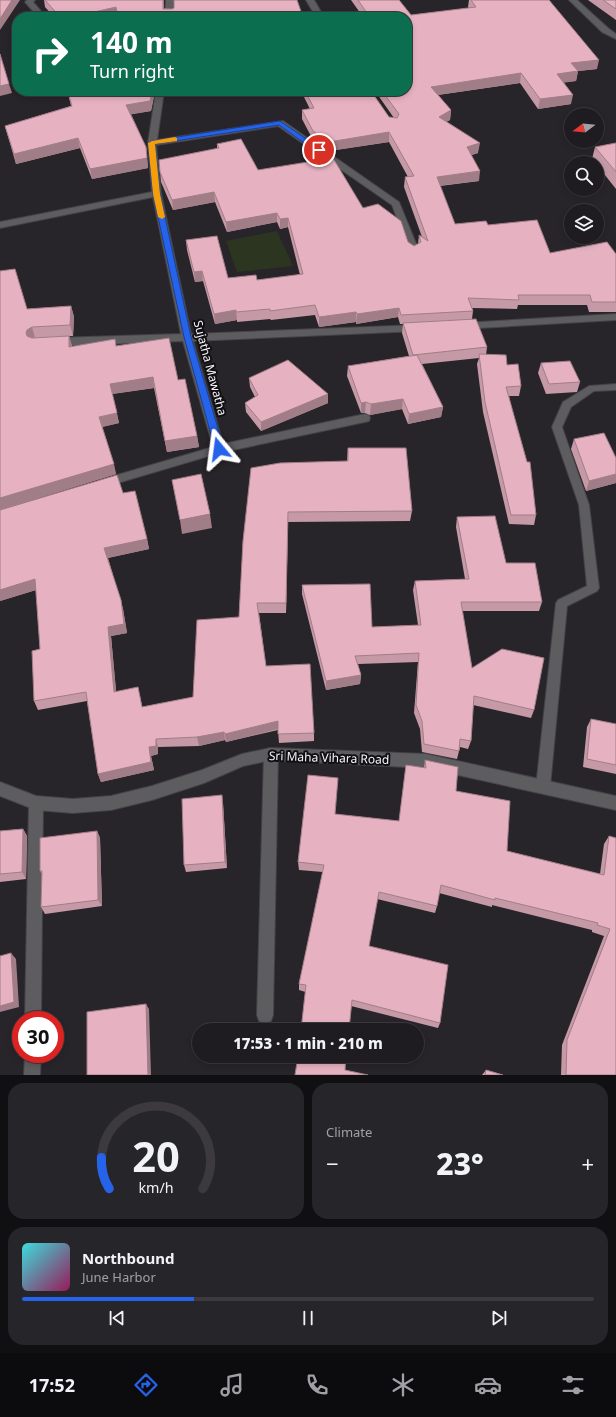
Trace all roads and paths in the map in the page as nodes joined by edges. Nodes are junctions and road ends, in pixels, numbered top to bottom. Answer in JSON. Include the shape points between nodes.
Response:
{"nodes":[{"id":1,"x":31,"y":0,"type":"edge"},
{"id":2,"x":170,"y":0,"type":"edge"},
{"id":3,"x":310,"y":0,"type":"edge"},
{"id":4,"x":573,"y":0,"type":"edge"},
{"id":5,"x":38,"y":12,"type":"edge"},
{"id":6,"x":169,"y":12,"type":"edge"},
{"id":7,"x":317,"y":12,"type":"edge"},
{"id":8,"x":616,"y":37,"type":"edge"},
{"id":9,"x":159,"y":96,"type":"edge"},
{"id":10,"x":152,"y":143,"type":"junction"},
{"id":11,"x":157,"y":194,"type":"junction"},
{"id":12,"x":0,"y":225,"type":"edge"},
{"id":13,"x":414,"y":250,"type":"edge"},
{"id":14,"x":616,"y":317,"type":"edge"},
{"id":15,"x":451,"y":326,"type":"edge"},
{"id":16,"x":427,"y":328,"type":"edge"},
{"id":17,"x":187,"y":337,"type":"junction"},
{"id":18,"x":43,"y":343,"type":"edge"},
{"id":19,"x":616,"y":387,"type":"edge"},
{"id":20,"x":365,"y":418,"type":"dead end"},
{"id":21,"x":219,"y":449,"type":"junction"},
{"id":22,"x":91,"y":488,"type":"edge"},
{"id":23,"x":271,"y":754,"type":"junction"},
{"id":24,"x":543,"y":787,"type":"junction"},
{"id":25,"x":0,"y":789,"type":"edge"},
{"id":26,"x":36,"y":803,"type":"junction"},
{"id":27,"x":616,"y":803,"type":"edge"},
{"id":28,"x":33,"y":1011,"type":"edge"},
{"id":29,"x":265,"y":1015,"type":"dead end"},
{"id":30,"x":33,"y":1063,"type":"edge"},
{"id":31,"x":32,"y":1075,"type":"edge"}],
"edges":[{"from":1,"to":5,"type":"street","via":[[29,2]]},
{"from":2,"to":6,"type":"street"},
{"from":3,"to":7,"type":"street"},
{"from":4,"to":8,"type":"street"},
{"from":9,"to":10,"type":"street","name":"Sujatha Mawatha"},
{"from":10,"to":11,"type":"street","name":"Sujatha Mawatha"},
{"from":10,"to":13,"type":"street","via":[[280,123],[396,204]]},
{"from":11,"to":12,"type":"street"},
{"from":11,"to":17,"type":"street","name":"Sujatha Mawatha"},
{"from":14,"to":15,"type":"street"},
{"from":16,"to":17,"type":"street"},
{"from":17,"to":18,"type":"street"},
{"from":17,"to":21,"type":"street","name":"Sujatha Mawatha"},
{"from":19,"to":24,"type":"lane","via":[[592,388],[567,405],[557,427],[584,505],[593,588],[562,603]]},
{"from":20,"to":21,"type":"street"},
{"from":21,"to":22,"type":"street"},
{"from":23,"to":24,"type":"street","name":"Sri Maha Vihara Road","via":[[426,761]]},
{"from":23,"to":26,"type":"street","name":"Sri Maha Vihara Road","via":[[242,760],[204,776],[111,803],[73,806]]},
{"from":23,"to":29,"type":"street"},
{"from":24,"to":27,"type":"street","name":"Sri Maha Vihara Road"},
{"from":25,"to":26,"type":"street","name":"Sri Maha Vihara Road"},
{"from":26,"to":28,"type":"street"},
{"from":30,"to":31,"type":"street"}]}
